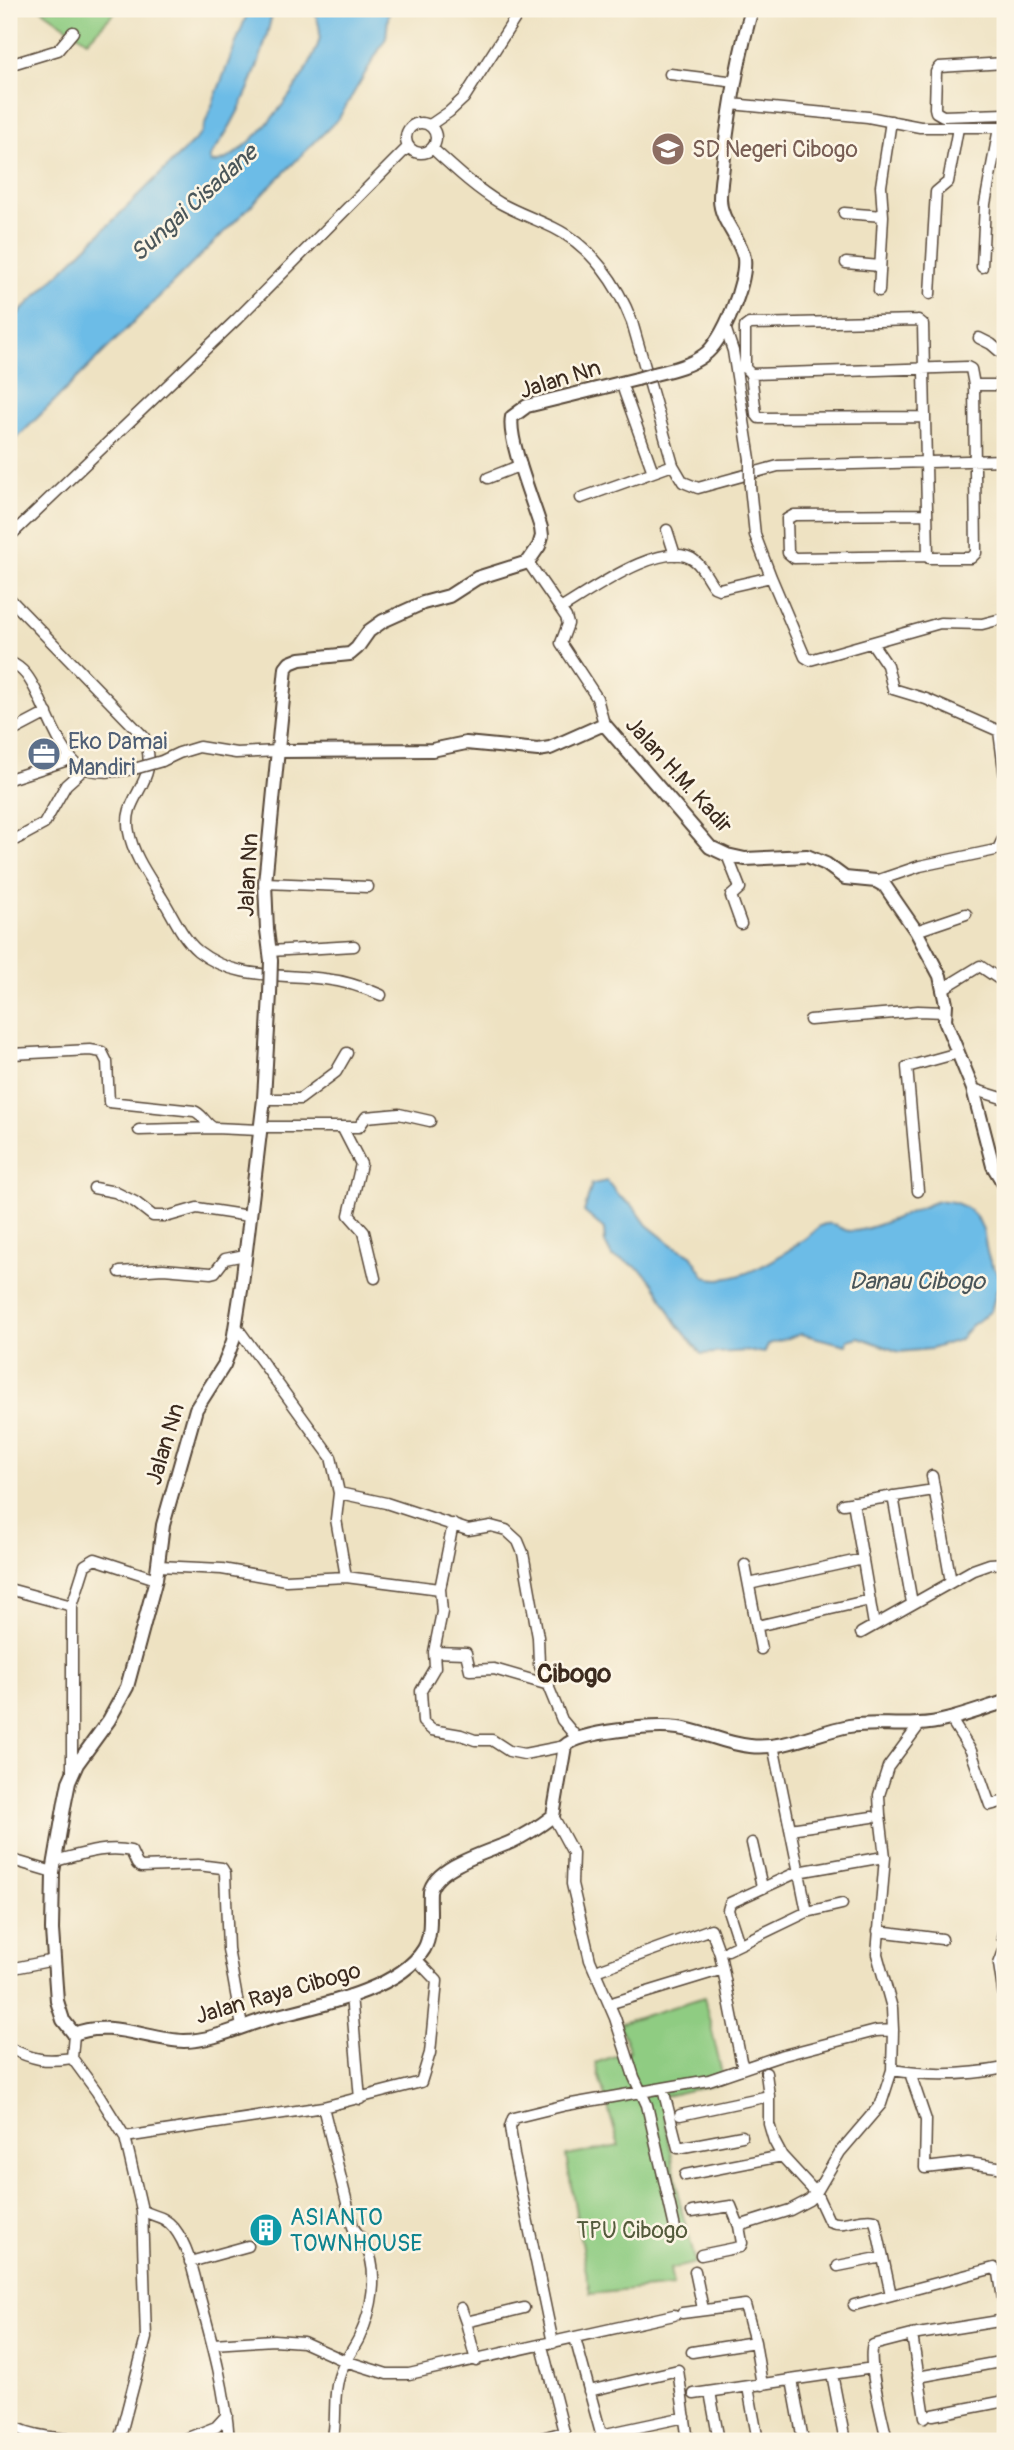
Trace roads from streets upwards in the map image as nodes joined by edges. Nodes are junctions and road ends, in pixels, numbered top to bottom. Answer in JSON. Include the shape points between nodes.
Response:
{"nodes":[{"id":1,"x":521,"y":9,"type":"edge"},
{"id":2,"x":752,"y":9,"type":"edge"},
{"id":3,"x":73,"y":32,"type":"dead end"},
{"id":4,"x":1005,"y":64,"type":"edge"},
{"id":5,"x":9,"y":65,"type":"edge"},
{"id":6,"x":670,"y":74,"type":"dead end"},
{"id":7,"x":736,"y":82,"type":"junction"},
{"id":8,"x":731,"y":104,"type":"junction"},
{"id":9,"x":1005,"y":114,"type":"edge"},
{"id":10,"x":891,"y":121,"type":"junction"},
{"id":11,"x":430,"y":125,"type":"junction"},
{"id":12,"x":957,"y":128,"type":"junction"},
{"id":13,"x":1002,"y":128,"type":"edge"},
{"id":14,"x":408,"y":147,"type":"junction"},
{"id":15,"x":432,"y":149,"type":"junction"},
{"id":16,"x":845,"y":214,"type":"dead end"},
{"id":17,"x":883,"y":216,"type":"junction"},
{"id":18,"x":846,"y":264,"type":"dead end"},
{"id":19,"x":880,"y":266,"type":"junction"},
{"id":20,"x":982,"y":267,"type":"dead end"},
{"id":21,"x":879,"y":290,"type":"dead end"},
{"id":22,"x":929,"y":294,"type":"dead end"},
{"id":23,"x":725,"y":327,"type":"junction"},
{"id":24,"x":979,"y":338,"type":"dead end"},
{"id":25,"x":1005,"y":356,"type":"edge"},
{"id":26,"x":923,"y":369,"type":"junction"},
{"id":27,"x":751,"y":374,"type":"junction"},
{"id":28,"x":974,"y":385,"type":"junction"},
{"id":29,"x":1005,"y":385,"type":"edge"},
{"id":30,"x":624,"y":391,"type":"dead end"},
{"id":31,"x":924,"y":417,"type":"junction"},
{"id":32,"x":1005,"y":460,"type":"edge"},
{"id":33,"x":975,"y":461,"type":"junction"},
{"id":34,"x":925,"y":462,"type":"junction"},
{"id":35,"x":521,"y":465,"type":"junction"},
{"id":36,"x":673,"y":465,"type":"junction"},
{"id":37,"x":653,"y":471,"type":"junction"},
{"id":38,"x":488,"y":478,"type":"dead end"},
{"id":39,"x":581,"y":498,"type":"dead end"},
{"id":40,"x":927,"y":514,"type":"junction"},
{"id":41,"x":667,"y":530,"type":"dead end"},
{"id":42,"x":9,"y":537,"type":"edge"},
{"id":43,"x":675,"y":555,"type":"junction"},
{"id":44,"x":928,"y":556,"type":"junction"},
{"id":45,"x":528,"y":562,"type":"junction"},
{"id":46,"x":771,"y":577,"type":"junction"},
{"id":47,"x":9,"y":598,"type":"edge"},
{"id":48,"x":562,"y":608,"type":"junction"},
{"id":49,"x":1005,"y":618,"type":"edge"},
{"id":50,"x":872,"y":643,"type":"junction"},
{"id":51,"x":9,"y":662,"type":"edge"},
{"id":52,"x":47,"y":713,"type":"junction"},
{"id":53,"x":9,"y":717,"type":"edge"},
{"id":54,"x":604,"y":724,"type":"junction"},
{"id":55,"x":12,"y":731,"type":"edge"},
{"id":56,"x":1003,"y":735,"type":"edge"},
{"id":57,"x":1003,"y":748,"type":"edge"},
{"id":58,"x":279,"y":751,"type":"junction"},
{"id":59,"x":71,"y":759,"type":"junction"},
{"id":60,"x":84,"y":769,"type":"junction"},
{"id":61,"x":1005,"y":778,"type":"edge"},
{"id":62,"x":9,"y":779,"type":"edge"},
{"id":63,"x":1005,"y":835,"type":"edge"},
{"id":64,"x":9,"y":843,"type":"edge"},
{"id":65,"x":1002,"y":848,"type":"edge"},
{"id":66,"x":727,"y":855,"type":"junction"},
{"id":67,"x":876,"y":881,"type":"junction"},
{"id":68,"x":265,"y":883,"type":"junction"},
{"id":69,"x":368,"y":887,"type":"dead end"},
{"id":70,"x":966,"y":914,"type":"dead end"},
{"id":71,"x":741,"y":923,"type":"dead end"},
{"id":72,"x":916,"y":931,"type":"junction"},
{"id":73,"x":354,"y":946,"type":"dead end"},
{"id":74,"x":270,"y":956,"type":"junction"},
{"id":75,"x":1005,"y":983,"type":"edge"},
{"id":76,"x":944,"y":988,"type":"junction"},
{"id":77,"x":381,"y":995,"type":"dead end"},
{"id":78,"x":945,"y":1012,"type":"junction"},
{"id":79,"x":810,"y":1020,"type":"dead end"},
{"id":80,"x":347,"y":1053,"type":"dead end"},
{"id":81,"x":958,"y":1053,"type":"junction"},
{"id":82,"x":12,"y":1054,"type":"dead end"},
{"id":83,"x":973,"y":1090,"type":"junction"},
{"id":84,"x":264,"y":1099,"type":"junction"},
{"id":85,"x":1005,"y":1099,"type":"edge"},
{"id":86,"x":430,"y":1121,"type":"dead end"},
{"id":87,"x":214,"y":1128,"type":"junction"},
{"id":88,"x":260,"y":1128,"type":"junction"},
{"id":89,"x":342,"y":1128,"type":"junction"},
{"id":90,"x":139,"y":1130,"type":"dead end"},
{"id":91,"x":1005,"y":1186,"type":"edge"},
{"id":92,"x":94,"y":1188,"type":"dead end"},
{"id":93,"x":918,"y":1191,"type":"dead end"},
{"id":94,"x":249,"y":1216,"type":"junction"},
{"id":95,"x":245,"y":1255,"type":"junction"},
{"id":96,"x":120,"y":1272,"type":"dead end"},
{"id":97,"x":375,"y":1278,"type":"dead end"},
{"id":98,"x":236,"y":1326,"type":"junction"},
{"id":99,"x":932,"y":1476,"type":"dead end"},
{"id":100,"x":934,"y":1490,"type":"junction"},
{"id":101,"x":339,"y":1493,"type":"junction"},
{"id":102,"x":893,"y":1496,"type":"junction"},
{"id":103,"x":453,"y":1524,"type":"junction"},
{"id":104,"x":863,"y":1559,"type":"junction"},
{"id":105,"x":1005,"y":1563,"type":"edge"},
{"id":106,"x":745,"y":1565,"type":"dead end"},
{"id":107,"x":157,"y":1573,"type":"junction"},
{"id":108,"x":346,"y":1577,"type":"junction"},
{"id":109,"x":951,"y":1582,"type":"junction"},
{"id":110,"x":749,"y":1584,"type":"junction"},
{"id":111,"x":9,"y":1589,"type":"edge"},
{"id":112,"x":440,"y":1590,"type":"junction"},
{"id":113,"x":870,"y":1600,"type":"junction"},
{"id":114,"x":912,"y":1603,"type":"junction"},
{"id":115,"x":72,"y":1606,"type":"junction"},
{"id":116,"x":874,"y":1625,"type":"junction"},
{"id":117,"x":757,"y":1626,"type":"junction"},
{"id":118,"x":861,"y":1633,"type":"dead end"},
{"id":119,"x":761,"y":1649,"type":"dead end"},
{"id":120,"x":434,"y":1652,"type":"junction"},
{"id":121,"x":549,"y":1685,"type":"junction"},
{"id":122,"x":1005,"y":1702,"type":"edge"},
{"id":123,"x":950,"y":1718,"type":"junction"},
{"id":124,"x":920,"y":1724,"type":"junction"},
{"id":125,"x":577,"y":1738,"type":"junction"},
{"id":126,"x":773,"y":1745,"type":"junction"},
{"id":127,"x":565,"y":1746,"type":"junction"},
{"id":128,"x":72,"y":1774,"type":"junction"},
{"id":129,"x":1005,"y":1801,"type":"edge"},
{"id":130,"x":553,"y":1816,"type":"junction"},
{"id":131,"x":872,"y":1817,"type":"dead end"},
{"id":132,"x":790,"y":1829,"type":"junction"},
{"id":133,"x":752,"y":1843,"type":"dead end"},
{"id":134,"x":878,"y":1858,"type":"dead end"},
{"id":135,"x":9,"y":1859,"type":"edge"},
{"id":136,"x":54,"y":1866,"type":"junction"},
{"id":137,"x":798,"y":1872,"type":"junction"},
{"id":138,"x":762,"y":1887,"type":"junction"},
{"id":139,"x":842,"y":1904,"type":"dead end"},
{"id":140,"x":807,"y":1912,"type":"junction"},
{"id":141,"x":1005,"y":1923,"type":"edge"},
{"id":142,"x":878,"y":1931,"type":"junction"},
{"id":143,"x":942,"y":1938,"type":"dead end"},
{"id":144,"x":1005,"y":1940,"type":"edge"},
{"id":145,"x":739,"y":1944,"type":"junction"},
{"id":146,"x":1005,"y":1948,"type":"edge"},
{"id":147,"x":728,"y":1950,"type":"dead end"},
{"id":148,"x":416,"y":1959,"type":"junction"},
{"id":149,"x":54,"y":1960,"type":"junction"},
{"id":150,"x":9,"y":1969,"type":"edge"},
{"id":151,"x":601,"y":1969,"type":"dead end"},
{"id":152,"x":723,"y":1969,"type":"junction"},
{"id":153,"x":351,"y":1995,"type":"junction"},
{"id":154,"x":614,"y":2001,"type":"dead end"},
{"id":155,"x":1005,"y":2004,"type":"edge"},
{"id":156,"x":242,"y":2027,"type":"junction"},
{"id":157,"x":893,"y":2030,"type":"junction"},
{"id":158,"x":74,"y":2035,"type":"junction"},
{"id":159,"x":9,"y":2048,"type":"edge"},
{"id":160,"x":72,"y":2058,"type":"junction"},
{"id":161,"x":744,"y":2068,"type":"junction"},
{"id":162,"x":1005,"y":2068,"type":"edge"},
{"id":163,"x":892,"y":2070,"type":"junction"},
{"id":164,"x":766,"y":2073,"type":"dead end"},
{"id":165,"x":910,"y":2073,"type":"junction"},
{"id":166,"x":663,"y":2090,"type":"junction"},
{"id":167,"x":641,"y":2092,"type":"junction"},
{"id":168,"x":769,"y":2096,"type":"junction"},
{"id":169,"x":360,"y":2099,"type":"junction"},
{"id":170,"x":323,"y":2107,"type":"junction"},
{"id":171,"x":680,"y":2115,"type":"dead end"},
{"id":172,"x":742,"y":2136,"type":"dead end"},
{"id":173,"x":125,"y":2137,"type":"junction"},
{"id":174,"x":782,"y":2156,"type":"junction"},
{"id":175,"x":1005,"y":2168,"type":"edge"},
{"id":176,"x":685,"y":2175,"type":"dead end"},
{"id":177,"x":816,"y":2193,"type":"junction"},
{"id":178,"x":142,"y":2210,"type":"junction"},
{"id":179,"x":692,"y":2212,"type":"dead end"},
{"id":180,"x":739,"y":2226,"type":"junction"},
{"id":181,"x":675,"y":2228,"type":"dead end"},
{"id":182,"x":248,"y":2246,"type":"dead end"},
{"id":183,"x":701,"y":2255,"type":"dead end"},
{"id":184,"x":883,"y":2257,"type":"junction"},
{"id":185,"x":190,"y":2262,"type":"junction"},
{"id":186,"x":838,"y":2266,"type":"dead end"},
{"id":187,"x":695,"y":2271,"type":"dead end"},
{"id":188,"x":891,"y":2295,"type":"junction"},
{"id":189,"x":854,"y":2305,"type":"dead end"},
{"id":190,"x":461,"y":2308,"type":"dead end"},
{"id":191,"x":524,"y":2308,"type":"dead end"},
{"id":192,"x":703,"y":2309,"type":"junction"},
{"id":193,"x":1005,"y":2312,"type":"edge"},
{"id":194,"x":1005,"y":2320,"type":"edge"},
{"id":195,"x":466,"y":2322,"type":"junction"},
{"id":196,"x":912,"y":2335,"type":"junction"},
{"id":197,"x":575,"y":2338,"type":"junction"},
{"id":198,"x":755,"y":2343,"type":"junction"},
{"id":199,"x":213,"y":2344,"type":"junction"},
{"id":200,"x":547,"y":2345,"type":"junction"},
{"id":201,"x":692,"y":2352,"type":"dead end"},
{"id":202,"x":345,"y":2361,"type":"junction"},
{"id":203,"x":476,"y":2361,"type":"junction"},
{"id":204,"x":1005,"y":2361,"type":"edge"},
{"id":205,"x":873,"y":2368,"type":"junction"},
{"id":206,"x":832,"y":2374,"type":"junction"},
{"id":207,"x":918,"y":2377,"type":"junction"},
{"id":208,"x":792,"y":2380,"type":"junction"},
{"id":209,"x":762,"y":2385,"type":"junction"},
{"id":210,"x":748,"y":2387,"type":"junction"},
{"id":211,"x":589,"y":2391,"type":"junction"},
{"id":212,"x":710,"y":2392,"type":"junction"},
{"id":213,"x":694,"y":2394,"type":"dead end"},
{"id":214,"x":1005,"y":2401,"type":"edge"},
{"id":215,"x":227,"y":2415,"type":"junction"},
{"id":216,"x":685,"y":2417,"type":"junction"},
{"id":217,"x":9,"y":2424,"type":"edge"},
{"id":218,"x":886,"y":2436,"type":"dead end"},
{"id":219,"x":602,"y":2438,"type":"edge"},
{"id":220,"x":803,"y":2440,"type":"edge"},
{"id":221,"x":106,"y":2441,"type":"edge"},
{"id":222,"x":119,"y":2441,"type":"edge"},
{"id":223,"x":180,"y":2441,"type":"edge"},
{"id":224,"x":229,"y":2441,"type":"edge"},
{"id":225,"x":332,"y":2441,"type":"edge"},
{"id":226,"x":531,"y":2441,"type":"edge"},
{"id":227,"x":688,"y":2441,"type":"edge"},
{"id":228,"x":719,"y":2441,"type":"edge"},
{"id":229,"x":758,"y":2441,"type":"edge"},
{"id":230,"x":845,"y":2441,"type":"edge"}],
"edges":[{"from":1,"to":11,"type":"street","via":[[464,98]]},
{"from":2,"to":7,"type":"street","name":"Jalan Nn"},
{"from":3,"to":5,"type":"street","via":[[58,50]]},
{"from":4,"to":9,"type":"street","via":[[939,67],[935,108],[943,116]]},
{"from":6,"to":7,"type":"street"},
{"from":7,"to":8,"type":"street","name":"Jalan Nn"},
{"from":8,"to":10,"type":"street"},
{"from":8,"to":23,"type":"street","name":"Jalan Nn","via":[[720,199],[744,266]]},
{"from":10,"to":12,"type":"street"},
{"from":10,"to":17,"type":"street","via":[[881,186]]},
{"from":11,"to":14,"type":"street","via":[[422,122],[408,129]]},
{"from":11,"to":15,"type":"street","via":[[436,139]]},
{"from":12,"to":13,"type":"street"},
{"from":12,"to":22,"type":"street","via":[[947,182],[936,192]]},
{"from":13,"to":20,"type":"street","via":[[985,204]]},
{"from":14,"to":15,"type":"street","via":[[419,153]]},
{"from":14,"to":42,"type":"street"},
{"from":15,"to":36,"type":"street","via":[[469,182],[499,202],[556,228],[594,258],[624,300]]},
{"from":16,"to":17,"type":"street"},
{"from":17,"to":19,"type":"street"},
{"from":18,"to":19,"type":"street"},
{"from":19,"to":21,"type":"street"},
{"from":23,"to":35,"type":"street","name":"Jalan Nn","bridge":true,"via":[[702,357],[679,368],[518,411],[510,424]]},
{"from":23,"to":46,"type":"street","bridge":true,"via":[[750,459],[755,534]]},
{"from":24,"to":25,"type":"street"},
{"from":26,"to":27,"type":"street"},
{"from":26,"to":27,"type":"street","via":[[923,324],[918,320],[749,324],[745,327],[745,368]]},
{"from":26,"to":28,"type":"street","via":[[967,367]]},
{"from":26,"to":31,"type":"street"},
{"from":27,"to":31,"type":"street","via":[[759,418]]},
{"from":28,"to":29,"type":"street"},
{"from":28,"to":33,"type":"street"},
{"from":30,"to":37,"type":"street"},
{"from":31,"to":34,"type":"street"},
{"from":32,"to":33,"type":"street"},
{"from":33,"to":34,"type":"street"},
{"from":33,"to":44,"type":"street","via":[[974,556]]},
{"from":34,"to":36,"type":"street","via":[[778,466],[698,488],[683,482]]},
{"from":34,"to":40,"type":"street"},
{"from":35,"to":38,"type":"street"},
{"from":35,"to":45,"type":"street","name":"Jalan Nn","via":[[542,536]]},
{"from":36,"to":37,"type":"street"},
{"from":37,"to":39,"type":"street"},
{"from":40,"to":44,"type":"street"},
{"from":40,"to":44,"type":"street","via":[[794,515],[787,519],[788,553],[794,558]]},
{"from":41,"to":43,"type":"street"},
{"from":43,"to":46,"type":"street","via":[[694,559],[719,589]]},
{"from":43,"to":48,"type":"street","via":[[640,563]]},
{"from":45,"to":48,"type":"street"},
{"from":45,"to":58,"type":"street","name":"Jalan Nn","via":[[477,578],[449,596],[383,621],[350,654],[290,663],[284,675]]},
{"from":46,"to":50,"type":"street","via":[[807,659],[815,661]]},
{"from":47,"to":77,"type":"street","via":[[144,737],[150,760],[148,776],[128,815],[128,831],[134,851],[196,950],[236,971],[345,981]]},
{"from":48,"to":54,"type":"street","via":[[568,624],[561,643],[597,698]]},
{"from":49,"to":50,"type":"street","via":[[982,624],[947,621]]},
{"from":50,"to":56,"type":"street","via":[[887,665],[893,689],[926,699]]},
{"from":51,"to":52,"type":"street","via":[[30,679]]},
{"from":52,"to":55,"type":"street"},
{"from":52,"to":59,"type":"street"},
{"from":53,"to":55,"type":"street"},
{"from":54,"to":58,"type":"street","name":"Jalan H.M. Kadir","via":[[538,750],[466,743],[432,750]]},
{"from":54,"to":66,"type":"street","name":"Jalan H.M. Kadir","via":[[704,842]]},
{"from":56,"to":57,"type":"street"},
{"from":57,"to":61,"type":"street"},
{"from":58,"to":60,"type":"street","bridge":true,"via":[[236,753],[199,747],[134,769]]},
{"from":58,"to":68,"type":"street","name":"Jalan Nn"},
{"from":59,"to":60,"type":"street"},
{"from":59,"to":62,"type":"street"},
{"from":60,"to":64,"type":"street","via":[[66,785],[44,824]]},
{"from":63,"to":65,"type":"street"},
{"from":65,"to":67,"type":"street"},
{"from":66,"to":67,"type":"street","name":"Jalan H.M. Kadir","via":[[745,859],[807,856],[845,877]]},
{"from":66,"to":71,"type":"street","via":[[740,888],[731,895]]},
{"from":67,"to":72,"type":"street","via":[[885,886]]},
{"from":68,"to":69,"type":"street"},
{"from":68,"to":74,"type":"street","name":"Jalan Nn"},
{"from":70,"to":72,"type":"street"},
{"from":72,"to":76,"type":"street"},
{"from":73,"to":74,"type":"street"},
{"from":74,"to":84,"type":"street","name":"Jalan Nn","bridge":true},
{"from":75,"to":76,"type":"street","via":[[980,965]]},
{"from":76,"to":78,"type":"street"},
{"from":78,"to":79,"type":"street"},
{"from":78,"to":81,"type":"street"},
{"from":80,"to":84,"type":"street","via":[[336,1072],[300,1099]]},
{"from":81,"to":83,"type":"street"},
{"from":81,"to":93,"type":"street","via":[[907,1067]]},
{"from":82,"to":87,"type":"street","via":[[102,1052],[107,1062],[108,1102],[194,1111]]},
{"from":83,"to":85,"type":"street"},
{"from":83,"to":91,"type":"street","via":[[989,1154]]},
{"from":84,"to":88,"type":"street","name":"Jalan Nn"},
{"from":86,"to":89,"type":"street","via":[[399,1114],[366,1116],[359,1127]]},
{"from":87,"to":88,"type":"street"},
{"from":87,"to":90,"type":"street"},
{"from":88,"to":89,"type":"street"},
{"from":88,"to":94,"type":"street","name":"Jalan Nn"},
{"from":89,"to":97,"type":"street","via":[[360,1164],[349,1215],[365,1232]]},
{"from":92,"to":94,"type":"street","via":[[115,1192],[153,1216],[197,1208]]},
{"from":94,"to":95,"type":"street","name":"Jalan Nn"},
{"from":95,"to":96,"type":"street","via":[[225,1259],[211,1273]]},
{"from":95,"to":98,"type":"street","name":"Jalan Nn"},
{"from":98,"to":101,"type":"street","via":[[331,1457]]},
{"from":98,"to":107,"type":"street","name":"Jalan Nn","via":[[224,1364],[195,1409],[163,1525]]},
{"from":99,"to":100,"type":"street"},
{"from":100,"to":102,"type":"street"},
{"from":100,"to":109,"type":"street"},
{"from":101,"to":103,"type":"street"},
{"from":101,"to":108,"type":"street","via":[[336,1519]]},
{"from":102,"to":104,"type":"street","via":[[848,1503]]},
{"from":102,"to":114,"type":"street"},
{"from":103,"to":112,"type":"street"},
{"from":103,"to":121,"type":"street","via":[[468,1530],[491,1526],[506,1530],[518,1541],[538,1637],[539,1664]]},
{"from":104,"to":110,"type":"street"},
{"from":104,"to":113,"type":"street"},
{"from":105,"to":109,"type":"street","via":[[982,1566]]},
{"from":106,"to":110,"type":"street"},
{"from":107,"to":108,"type":"street","via":[[222,1569],[286,1580]]},
{"from":107,"to":115,"type":"street","via":[[95,1559],[85,1565]]},
{"from":107,"to":128,"type":"street","name":"Jalan Nn","via":[[127,1687]]},
{"from":108,"to":112,"type":"street"},
{"from":109,"to":114,"type":"street"},
{"from":110,"to":117,"type":"street"},
{"from":111,"to":115,"type":"street"},
{"from":112,"to":120,"type":"street","via":[[442,1612]]},
{"from":113,"to":116,"type":"street"},
{"from":113,"to":117,"type":"street"},
{"from":114,"to":116,"type":"street"},
{"from":115,"to":128,"type":"street"},
{"from":116,"to":118,"type":"street"},
{"from":117,"to":119,"type":"street"},
{"from":120,"to":121,"type":"street","via":[[466,1653],[470,1671],[494,1670]]},
{"from":120,"to":127,"type":"street","via":[[435,1667],[421,1691],[423,1722],[432,1730],[492,1740],[524,1754]]},
{"from":121,"to":125,"type":"street","via":[[562,1720]]},
{"from":122,"to":123,"type":"street"},
{"from":123,"to":124,"type":"street"},
{"from":123,"to":129,"type":"street","via":[[971,1751],[990,1805]]},
{"from":124,"to":126,"type":"street","via":[[851,1726]]},
{"from":124,"to":142,"type":"street","via":[[881,1784],[885,1857]]},
{"from":125,"to":126,"type":"street","via":[[663,1726],[748,1746]]},
{"from":125,"to":127,"type":"street"},
{"from":126,"to":132,"type":"street"},
{"from":127,"to":130,"type":"street"},
{"from":128,"to":136,"type":"street","name":"Jalan Nn"},
{"from":130,"to":148,"type":"street","via":[[513,1841],[438,1876],[430,1892],[428,1940]]},
{"from":130,"to":167,"type":"street","via":[[574,1856],[571,1878],[590,1960]]},
{"from":131,"to":132,"type":"street"},
{"from":132,"to":137,"type":"street"},
{"from":133,"to":138,"type":"street"},
{"from":134,"to":137,"type":"street"},
{"from":135,"to":136,"type":"street"},
{"from":136,"to":149,"type":"street","name":"Jalan Nn"},
{"from":136,"to":156,"type":"street","via":[[104,1850],[126,1850],[141,1867],[222,1868],[228,1949]]},
{"from":137,"to":138,"type":"street"},
{"from":137,"to":140,"type":"street"},
{"from":138,"to":145,"type":"street","via":[[728,1907]]},
{"from":139,"to":140,"type":"street"},
{"from":140,"to":145,"type":"street"},
{"from":141,"to":144,"type":"street"},
{"from":142,"to":143,"type":"street"},
{"from":142,"to":157,"type":"street","via":[[877,1954],[892,2008]]},
{"from":145,"to":147,"type":"street"},
{"from":146,"to":155,"type":"street","via":[[999,1964]]},
{"from":148,"to":153,"type":"street","name":"Jalan Raya Cibogo","via":[[377,1985]]},
{"from":148,"to":169,"type":"street","via":[[437,1981],[430,2053],[421,2082]]},
{"from":149,"to":150,"type":"street"},
{"from":149,"to":158,"type":"street","name":"Jalan Nn","via":[[57,2001]]},
{"from":151,"to":152,"type":"street","via":[[711,1929]]},
{"from":152,"to":154,"type":"street"},
{"from":152,"to":161,"type":"street"},
{"from":153,"to":156,"type":"street","name":"Jalan Raya Cibogo"},
{"from":153,"to":169,"type":"street"},
{"from":156,"to":158,"type":"street","name":"Jalan Raya Cibogo","via":[[186,2041],[107,2029]]},
{"from":157,"to":161,"type":"street","via":[[858,2035]]},
{"from":157,"to":163,"type":"street"},
{"from":158,"to":160,"type":"street"},
{"from":159,"to":160,"type":"street","via":[[32,2059]]},
{"from":160,"to":173,"type":"street"},
{"from":161,"to":166,"type":"street"},
{"from":162,"to":165,"type":"street"},
{"from":163,"to":165,"type":"street"},
{"from":163,"to":177,"type":"street","via":[[881,2104],[840,2152]]},
{"from":164,"to":168,"type":"street"},
{"from":165,"to":175,"type":"street","via":[[926,2120],[925,2168],[968,2163]]},
{"from":166,"to":167,"type":"street"},
{"from":166,"to":172,"type":"street","via":[[678,2148]]},
{"from":167,"to":181,"type":"street"},
{"from":167,"to":200,"type":"street","via":[[513,2118],[514,2155]]},
{"from":168,"to":171,"type":"street"},
{"from":168,"to":174,"type":"street","via":[[769,2124]]},
{"from":169,"to":170,"type":"street"},
{"from":170,"to":173,"type":"street"},
{"from":170,"to":202,"type":"street","via":[[352,2227],[370,2258],[374,2288],[359,2338]]},
{"from":173,"to":178,"type":"street"},
{"from":174,"to":176,"type":"street"},
{"from":174,"to":177,"type":"street"},
{"from":177,"to":180,"type":"street","via":[[790,2210]]},
{"from":177,"to":184,"type":"street","via":[[834,2224],[875,2220]]},
{"from":178,"to":185,"type":"street","via":[[165,2219]]},
{"from":178,"to":222,"type":"street","via":[[146,2338]]},
{"from":179,"to":180,"type":"street","via":[[731,2206]]},
{"from":180,"to":183,"type":"street","via":[[740,2247]]},
{"from":182,"to":185,"type":"street"},
{"from":184,"to":186,"type":"street"},
{"from":184,"to":188,"type":"street"},
{"from":185,"to":199,"type":"street"},
{"from":187,"to":192,"type":"street"},
{"from":188,"to":189,"type":"street"},
{"from":188,"to":193,"type":"street","via":[[994,2268],[999,2273]]},
{"from":190,"to":195,"type":"street"},
{"from":191,"to":195,"type":"street"},
{"from":192,"to":197,"type":"street"},
{"from":192,"to":198,"type":"street","via":[[745,2305]]},
{"from":194,"to":196,"type":"street"},
{"from":195,"to":203,"type":"street"},
{"from":196,"to":205,"type":"street","via":[[873,2344]]},
{"from":196,"to":207,"type":"street"},
{"from":197,"to":200,"type":"street"},
{"from":197,"to":211,"type":"street"},
{"from":198,"to":201,"type":"street"},
{"from":198,"to":209,"type":"street"},
{"from":199,"to":202,"type":"street","via":[[303,2342]]},
{"from":199,"to":215,"type":"street"},
{"from":200,"to":203,"type":"street"},
{"from":200,"to":226,"type":"street","via":[[564,2432]]},
{"from":202,"to":203,"type":"street","via":[[397,2375]]},
{"from":202,"to":225,"type":"street","via":[[336,2385]]},
{"from":204,"to":207,"type":"street"},
{"from":205,"to":206,"type":"street"},
{"from":205,"to":218,"type":"street"},
{"from":206,"to":208,"type":"street"},
{"from":206,"to":230,"type":"street"},
{"from":207,"to":214,"type":"street","via":[[929,2416]]},
{"from":208,"to":209,"type":"street"},
{"from":208,"to":220,"type":"street"},
{"from":209,"to":210,"type":"street"},
{"from":210,"to":212,"type":"street"},
{"from":210,"to":229,"type":"street"},
{"from":211,"to":216,"type":"street","via":[[678,2370]]},
{"from":211,"to":219,"type":"street"},
{"from":212,"to":213,"type":"street"},
{"from":212,"to":228,"type":"street"},
{"from":215,"to":223,"type":"street","via":[[216,2427]]},
{"from":215,"to":224,"type":"street"},
{"from":216,"to":219,"type":"street"},
{"from":216,"to":227,"type":"street"},
{"from":217,"to":221,"type":"street","via":[[57,2437]]}]}
